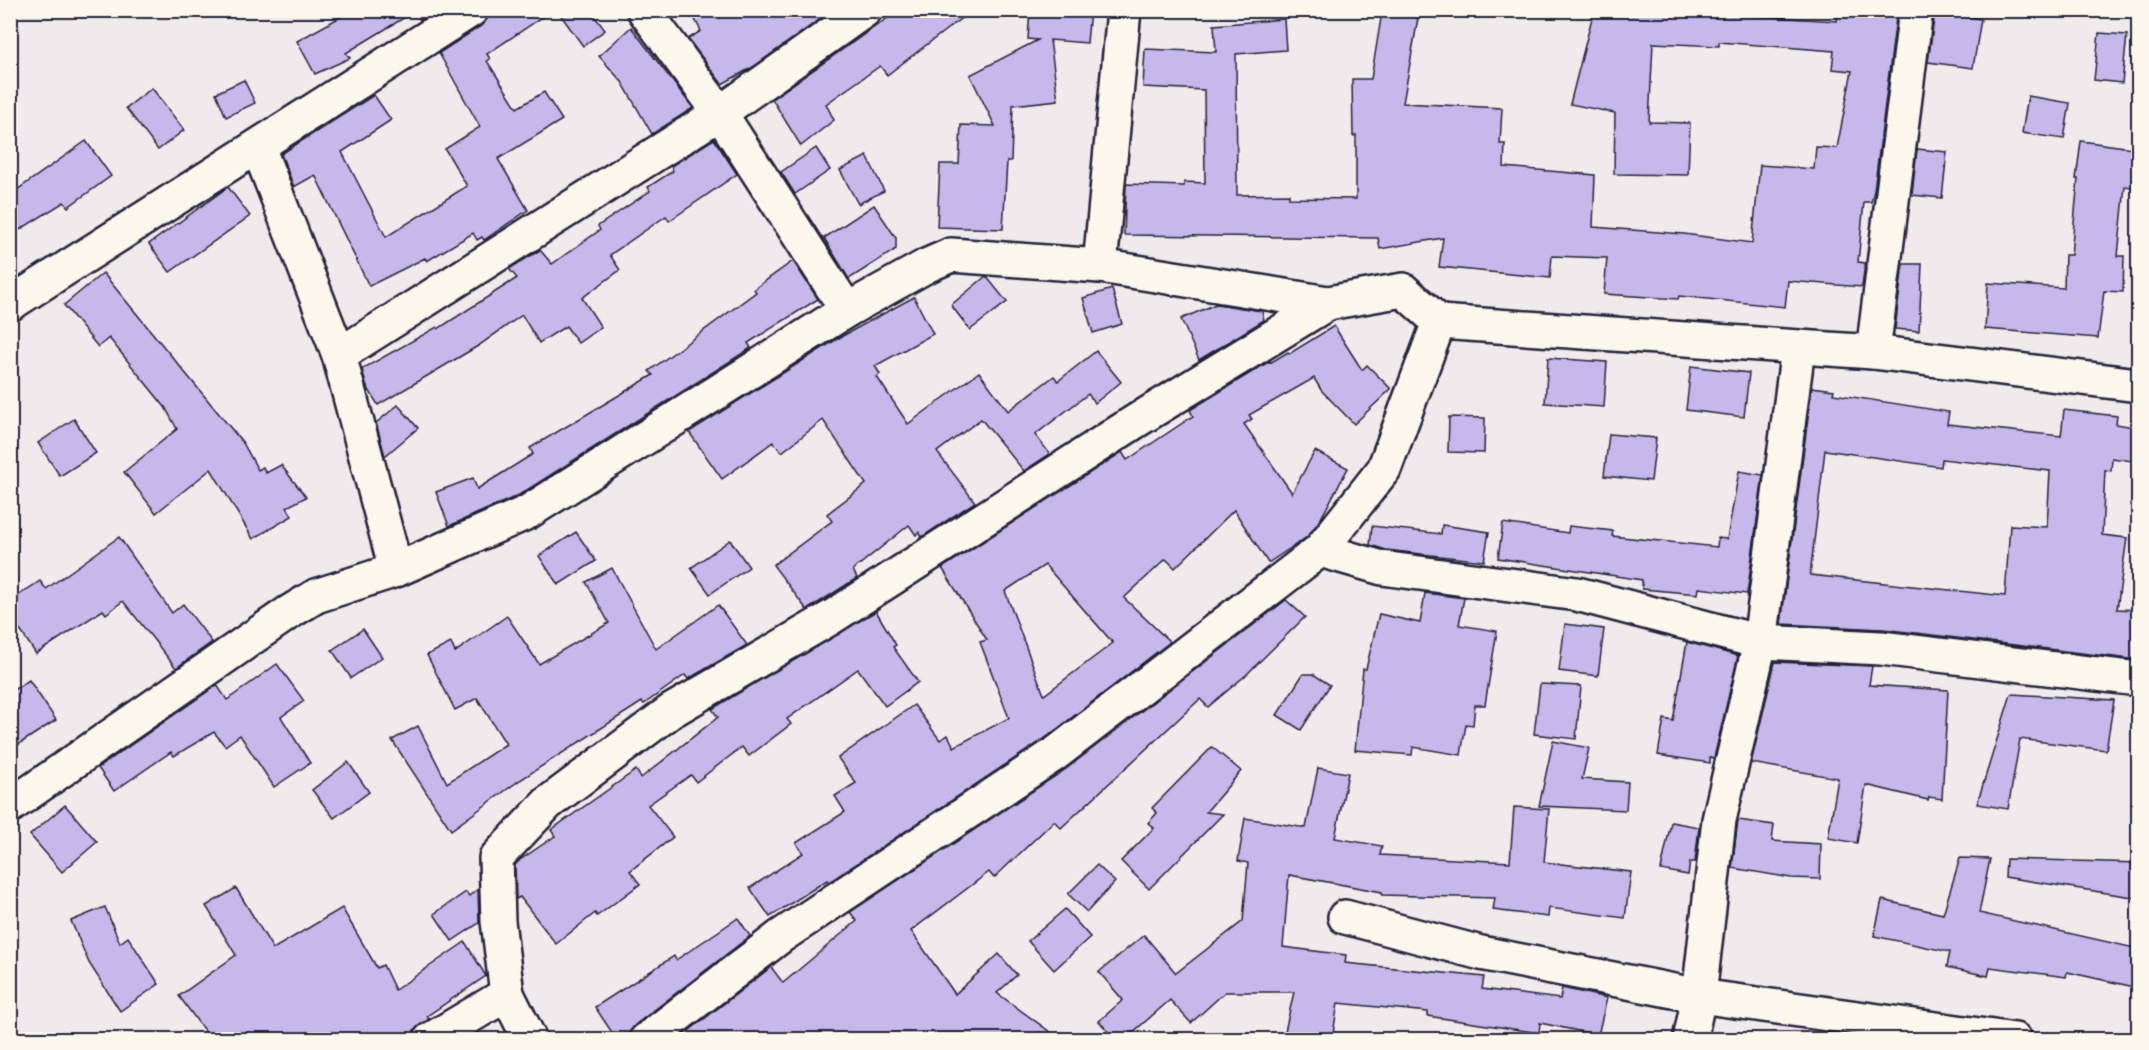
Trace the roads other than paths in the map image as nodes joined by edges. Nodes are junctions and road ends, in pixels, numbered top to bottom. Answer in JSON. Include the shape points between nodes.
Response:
{"nodes":[{"id":1,"x":471,"y":10,"type":"edge"},
{"id":2,"x":644,"y":10,"type":"edge"},
{"id":3,"x":865,"y":10,"type":"edge"},
{"id":4,"x":1124,"y":10,"type":"edge"},
{"id":5,"x":1916,"y":10,"type":"edge"},
{"id":6,"x":720,"y":112,"type":"junction"},
{"id":7,"x":258,"y":147,"type":"junction"},
{"id":8,"x":1100,"y":266,"type":"junction"},
{"id":9,"x":1328,"y":303,"type":"junction"},
{"id":10,"x":10,"y":304,"type":"edge"},
{"id":11,"x":847,"y":310,"type":"junction"},
{"id":12,"x":1439,"y":322,"type":"junction"},
{"id":13,"x":1798,"y":348,"type":"junction"},
{"id":14,"x":1873,"y":352,"type":"junction"},
{"id":15,"x":339,"y":355,"type":"junction"},
{"id":16,"x":2139,"y":385,"type":"edge"},
{"id":17,"x":1320,"y":550,"type":"junction"},
{"id":18,"x":396,"y":570,"type":"junction"},
{"id":19,"x":1760,"y":642,"type":"junction"},
{"id":20,"x":2139,"y":679,"type":"edge"},
{"id":21,"x":10,"y":806,"type":"edge"},
{"id":22,"x":1345,"y":917,"type":"dead end"},
{"id":23,"x":507,"y":994,"type":"junction"},
{"id":24,"x":1699,"y":996,"type":"junction"},
{"id":25,"x":430,"y":1040,"type":"edge"},
{"id":26,"x":530,"y":1040,"type":"edge"},
{"id":27,"x":646,"y":1040,"type":"edge"},
{"id":28,"x":1690,"y":1040,"type":"edge"},
{"id":29,"x":2015,"y":1040,"type":"edge"}],
"edges":[{"from":1,"to":7,"type":"street"},
{"from":2,"to":6,"type":"street"},
{"from":3,"to":6,"type":"street"},
{"from":4,"to":8,"type":"street"},
{"from":5,"to":14,"type":"street"},
{"from":6,"to":11,"type":"street"},
{"from":6,"to":15,"type":"street"},
{"from":7,"to":10,"type":"street"},
{"from":7,"to":15,"type":"street"},
{"from":8,"to":9,"type":"street"},
{"from":8,"to":11,"type":"street","via":[[951,255]]},
{"from":9,"to":12,"type":"street","via":[[1403,290]]},
{"from":9,"to":23,"type":"street","via":[[832,617],[671,711],[548,803],[496,858],[498,921]]},
{"from":11,"to":18,"type":"street","via":[[528,512]]},
{"from":12,"to":13,"type":"street"},
{"from":12,"to":17,"type":"street","via":[[1384,469]]},
{"from":13,"to":14,"type":"street"},
{"from":13,"to":19,"type":"street"},
{"from":14,"to":16,"type":"street"},
{"from":15,"to":18,"type":"street"},
{"from":17,"to":19,"type":"street","via":[[1383,568],[1577,594]]},
{"from":17,"to":27,"type":"street","via":[[1055,754],[781,936]]},
{"from":18,"to":21,"type":"street","via":[[316,596],[288,613]]},
{"from":19,"to":20,"type":"street","via":[[1881,648]]},
{"from":19,"to":24,"type":"street","via":[[1719,820]]},
{"from":22,"to":24,"type":"street","via":[[1481,953]]},
{"from":23,"to":25,"type":"street"},
{"from":23,"to":26,"type":"street"},
{"from":24,"to":28,"type":"street"},
{"from":24,"to":29,"type":"street"}]}
